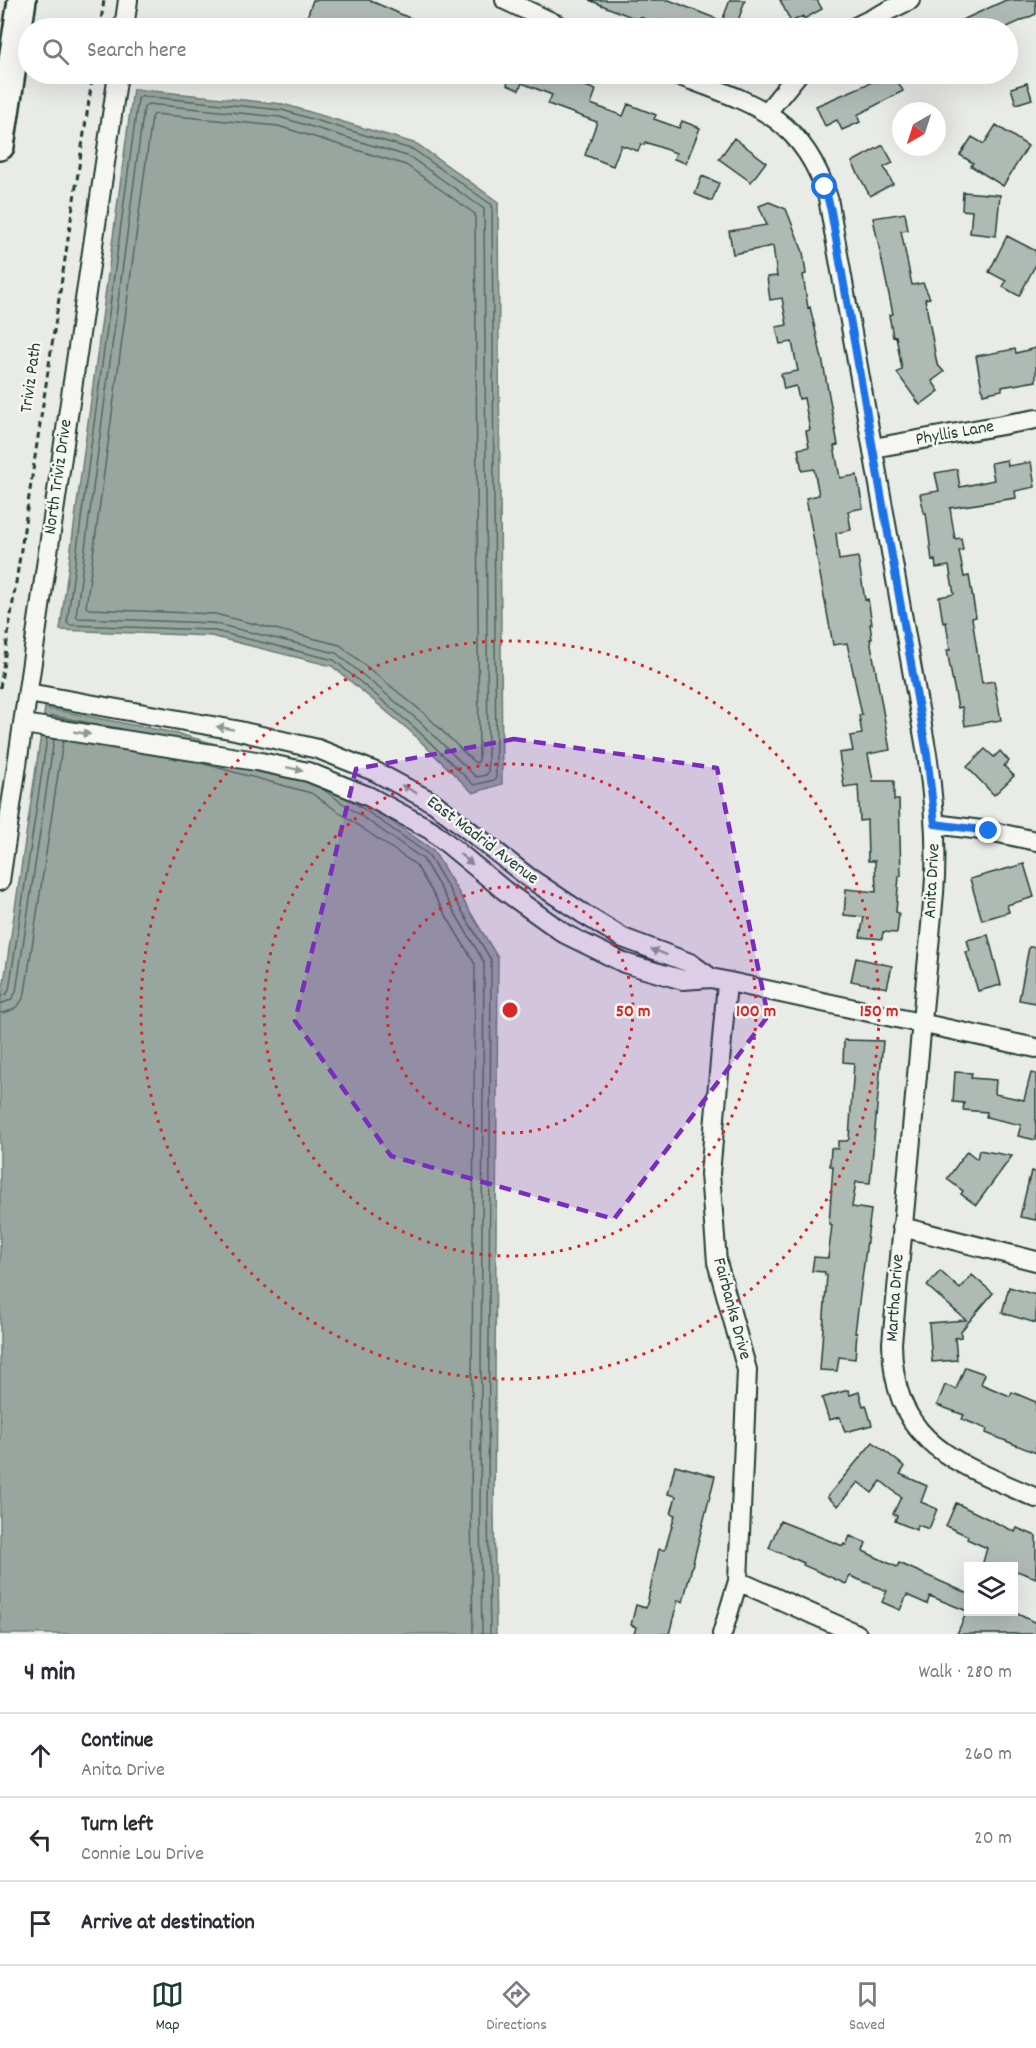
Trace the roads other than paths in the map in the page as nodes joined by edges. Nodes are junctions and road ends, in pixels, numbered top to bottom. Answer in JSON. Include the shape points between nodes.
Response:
{"nodes":[{"id":1,"x":22,"y":0,"type":"edge"},
{"id":2,"x":128,"y":0,"type":"edge"},
{"id":3,"x":505,"y":0,"type":"edge"},
{"id":4,"x":910,"y":0,"type":"edge"},
{"id":5,"x":19,"y":18,"type":"edge"},
{"id":6,"x":125,"y":18,"type":"edge"},
{"id":7,"x":543,"y":18,"type":"edge"},
{"id":8,"x":873,"y":18,"type":"edge"},
{"id":9,"x":18,"y":27,"type":"edge"},
{"id":10,"x":117,"y":84,"type":"edge"},
{"id":11,"x":701,"y":84,"type":"edge"},
{"id":12,"x":790,"y":84,"type":"edge"},
{"id":13,"x":767,"y":112,"type":"junction"},
{"id":14,"x":0,"y":146,"type":"edge"},
{"id":15,"x":1036,"y":419,"type":"edge"},
{"id":16,"x":873,"y":448,"type":"junction"},
{"id":17,"x":28,"y":693,"type":"junction"},
{"id":18,"x":24,"y":724,"type":"junction"},
{"id":19,"x":935,"y":824,"type":"junction"},
{"id":20,"x":1036,"y":841,"type":"edge"},
{"id":21,"x":0,"y":881,"type":"edge"},
{"id":22,"x":719,"y":981,"type":"junction"},
{"id":23,"x":921,"y":1023,"type":"junction"},
{"id":24,"x":1036,"y":1048,"type":"edge"},
{"id":25,"x":902,"y":1227,"type":"junction"},
{"id":26,"x":1036,"y":1261,"type":"edge"},
{"id":27,"x":1036,"y":1498,"type":"edge"},
{"id":28,"x":738,"y":1581,"type":"junction"},
{"id":29,"x":722,"y":1634,"type":"edge"},
{"id":30,"x":857,"y":1634,"type":"edge"}],
"edges":[{"from":1,"to":5,"type":"highway"},
{"from":2,"to":6,"type":"street"},
{"from":3,"to":7,"type":"street"},
{"from":4,"to":8,"type":"street"},
{"from":9,"to":14,"type":"highway"},
{"from":10,"to":17,"type":"street","name":"North Triviz Drive"},
{"from":11,"to":13,"type":"street","name":"Anita Drive"},
{"from":12,"to":13,"type":"street"},
{"from":13,"to":16,"type":"street","name":"Anita Drive","via":[[808,152],[825,187]]},
{"from":15,"to":16,"type":"street","name":"Phyllis Lane"},
{"from":16,"to":19,"type":"street","name":"Anita Drive","via":[[927,754]]},
{"from":17,"to":18,"type":"street","name":"North Triviz Drive"},
{"from":22,"to":17,"type":"street","name":"East Madrid Avenue","one_way":true,"via":[[690,963],[624,938],[582,913],[528,877],[434,802],[376,772],[318,749],[235,730]]},
{"from":18,"to":21,"type":"street","name":"North Triviz Drive"},
{"from":18,"to":22,"type":"street","name":"East Madrid Avenue","one_way":true,"via":[[308,772],[368,796],[431,830],[565,934],[624,963],[683,980]]},
{"from":19,"to":20,"type":"street"},
{"from":19,"to":23,"type":"street","name":"Anita Drive","via":[[935,884]]},
{"from":22,"to":23,"type":"street","name":"East Madrid Avenue"},
{"from":22,"to":28,"type":"street","name":"Fairbanks Drive","via":[[711,1174],[717,1262],[747,1370]]},
{"from":23,"to":24,"type":"street","name":"East Madrid Avenue"},
{"from":23,"to":25,"type":"street","name":"Martha Drive"},
{"from":25,"to":26,"type":"street"},
{"from":25,"to":27,"type":"street","name":"Martha Drive","via":[[892,1343],[894,1374],[903,1403],[925,1438],[947,1456]]},
{"from":28,"to":29,"type":"street","name":"Fairbanks Drive"},
{"from":28,"to":30,"type":"street"}]}
